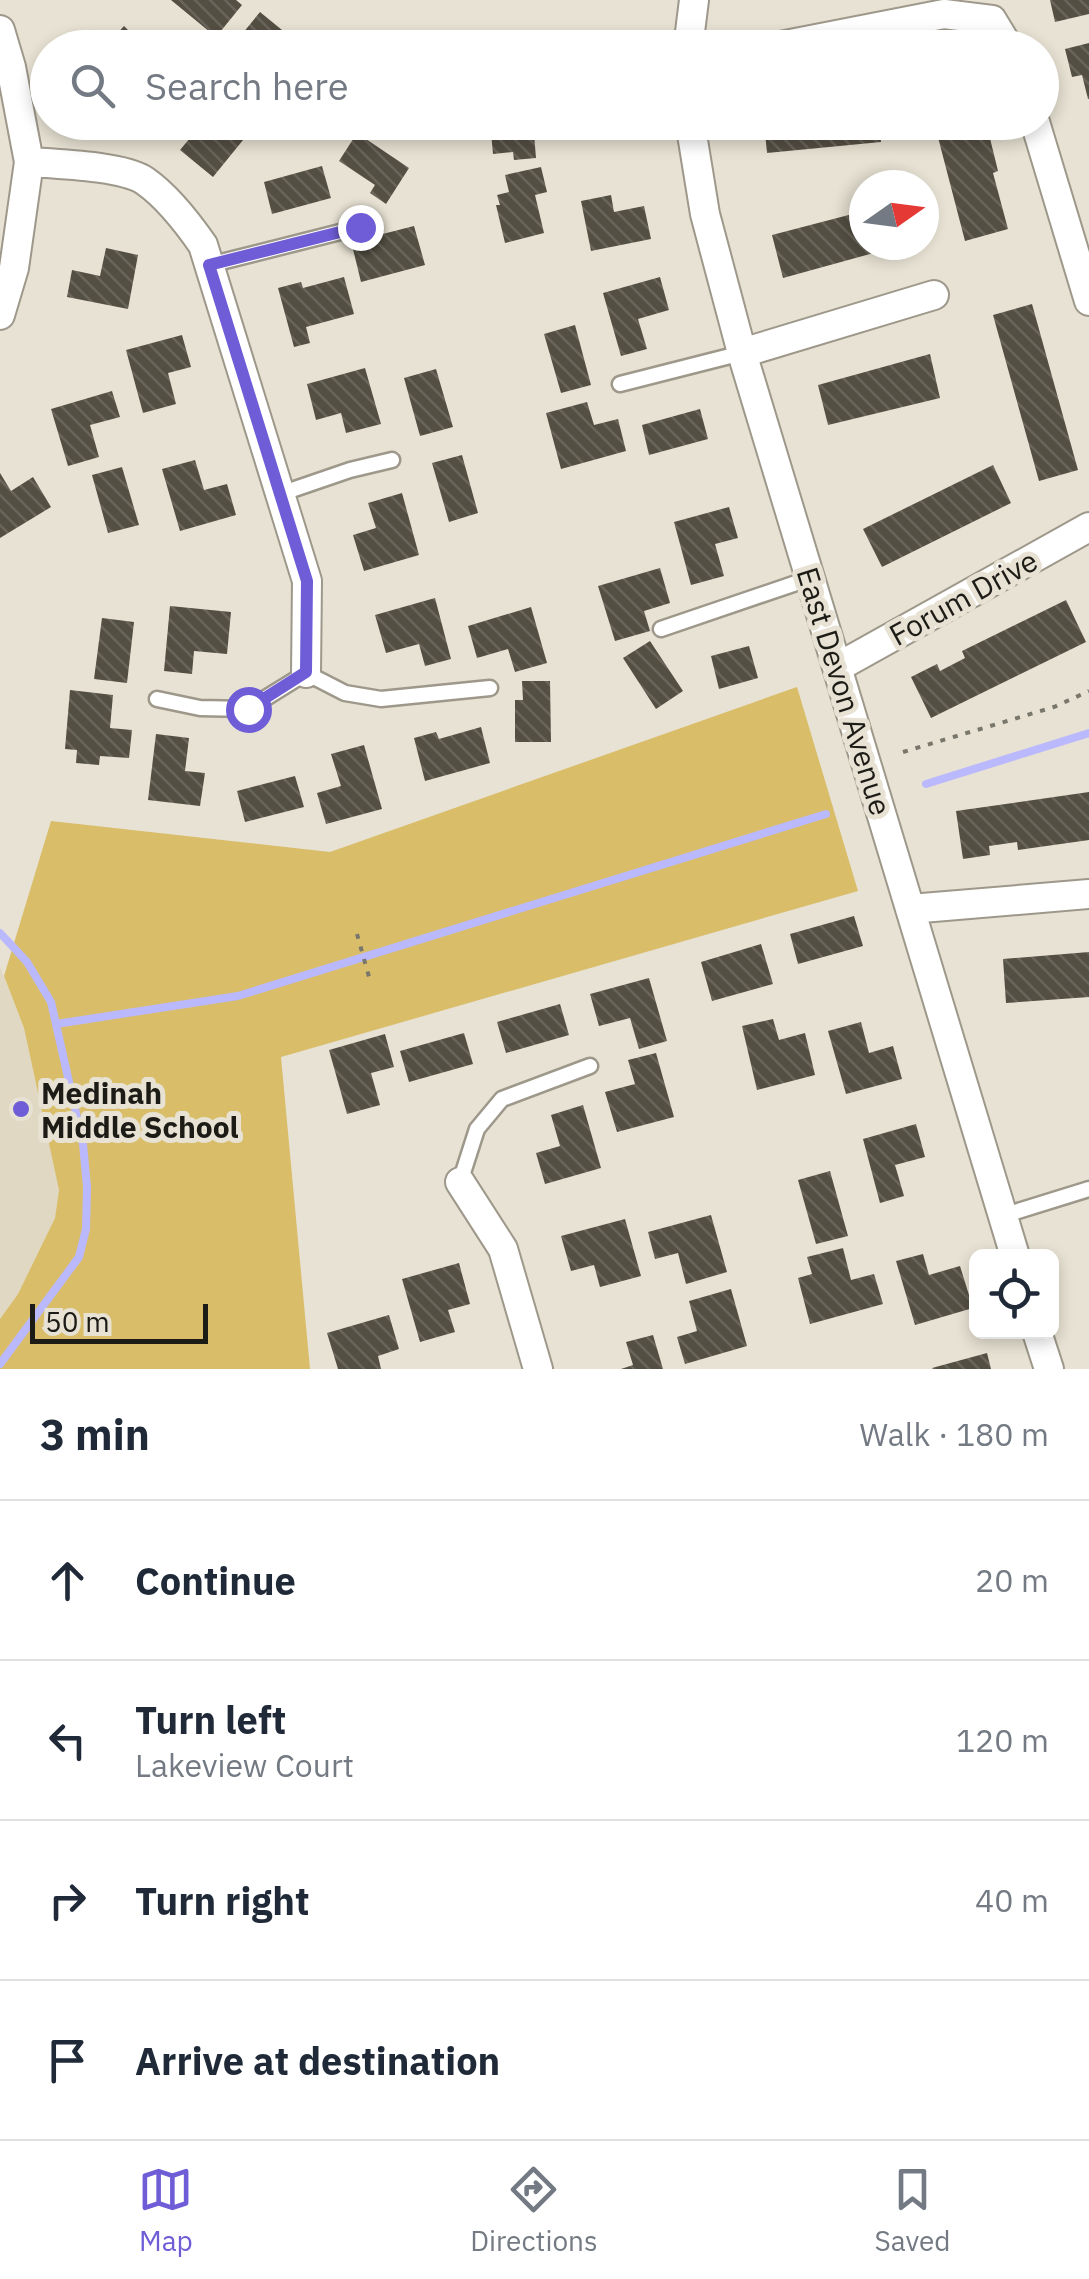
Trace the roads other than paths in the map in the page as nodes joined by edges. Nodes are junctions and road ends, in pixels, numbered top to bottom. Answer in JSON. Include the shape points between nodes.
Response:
{"nodes":[{"id":1,"x":694,"y":0,"type":"edge"},
{"id":2,"x":0,"y":30,"type":"edge"},
{"id":3,"x":690,"y":30,"type":"edge"},
{"id":4,"x":862,"y":30,"type":"edge"},
{"id":5,"x":998,"y":30,"type":"edge"},
{"id":6,"x":693,"y":140,"type":"edge"},
{"id":7,"x":1040,"y":140,"type":"edge"},
{"id":8,"x":29,"y":162,"type":"junction"},
{"id":9,"x":360,"y":227,"type":"dead end"},
{"id":10,"x":10,"y":230,"type":"edge"},
{"id":11,"x":209,"y":265,"type":"junction"},
{"id":12,"x":934,"y":294,"type":"dead end"},
{"id":13,"x":1089,"y":302,"type":"edge"},
{"id":14,"x":0,"y":315,"type":"edge"},
{"id":15,"x":742,"y":353,"type":"junction"},
{"id":16,"x":620,"y":384,"type":"dead end"},
{"id":17,"x":392,"y":460,"type":"dead end"},
{"id":18,"x":280,"y":494,"type":"junction"},
{"id":19,"x":1089,"y":527,"type":"edge"},
{"id":20,"x":811,"y":578,"type":"junction"},
{"id":21,"x":661,"y":628,"type":"dead end"},
{"id":22,"x":838,"y":668,"type":"junction"},
{"id":23,"x":306,"y":672,"type":"junction"},
{"id":24,"x":490,"y":688,"type":"dead end"},
{"id":25,"x":157,"y":699,"type":"dead end"},
{"id":26,"x":1089,"y":894,"type":"edge"},
{"id":27,"x":910,"y":909,"type":"junction"},
{"id":28,"x":590,"y":1066,"type":"dead end"},
{"id":29,"x":460,"y":1182,"type":"joint"},
{"id":30,"x":1089,"y":1189,"type":"edge"},
{"id":31,"x":1002,"y":1216,"type":"junction"},
{"id":32,"x":1012,"y":1249,"type":"edge"},
{"id":33,"x":1039,"y":1339,"type":"edge"},
{"id":34,"x":538,"y":1369,"type":"edge"},
{"id":35,"x":1048,"y":1369,"type":"edge"}],
"edges":[{"from":1,"to":3,"type":"street"},
{"from":2,"to":8,"type":"street"},
{"from":4,"to":5,"type":"street","via":[[944,14],[992,20]]},
{"from":6,"to":15,"type":"street","name":"East Devon Avenue","via":[[704,214]]},
{"from":7,"to":13,"type":"street"},
{"from":8,"to":10,"type":"street"},
{"from":8,"to":11,"type":"street","via":[[142,178],[184,218]]},
{"from":9,"to":11,"type":"lane"},
{"from":10,"to":14,"type":"street","via":[[14,268]]},
{"from":11,"to":18,"type":"street"},
{"from":12,"to":15,"type":"street"},
{"from":15,"to":16,"type":"lane"},
{"from":15,"to":20,"type":"street","name":"East Devon Avenue"},
{"from":17,"to":18,"type":"lane"},
{"from":18,"to":23,"type":"street","via":[[307,581]]},
{"from":19,"to":22,"type":"street","name":"Forum Drive"},
{"from":20,"to":21,"type":"lane"},
{"from":20,"to":22,"type":"street","name":"East Devon Avenue"},
{"from":22,"to":27,"type":"street","name":"East Devon Avenue"},
{"from":23,"to":24,"type":"lane","via":[[346,693],[381,699]]},
{"from":23,"to":25,"type":"lane","via":[[248,709]]},
{"from":26,"to":27,"type":"street"},
{"from":27,"to":31,"type":"street","name":"East Devon Avenue"},
{"from":28,"to":29,"type":"lane","via":[[502,1099],[476,1128]]},
{"from":29,"to":34,"type":"street","via":[[503,1249]]},
{"from":30,"to":31,"type":"lane"},
{"from":31,"to":32,"type":"street","name":"East Devon Avenue"},
{"from":33,"to":35,"type":"street"}]}
